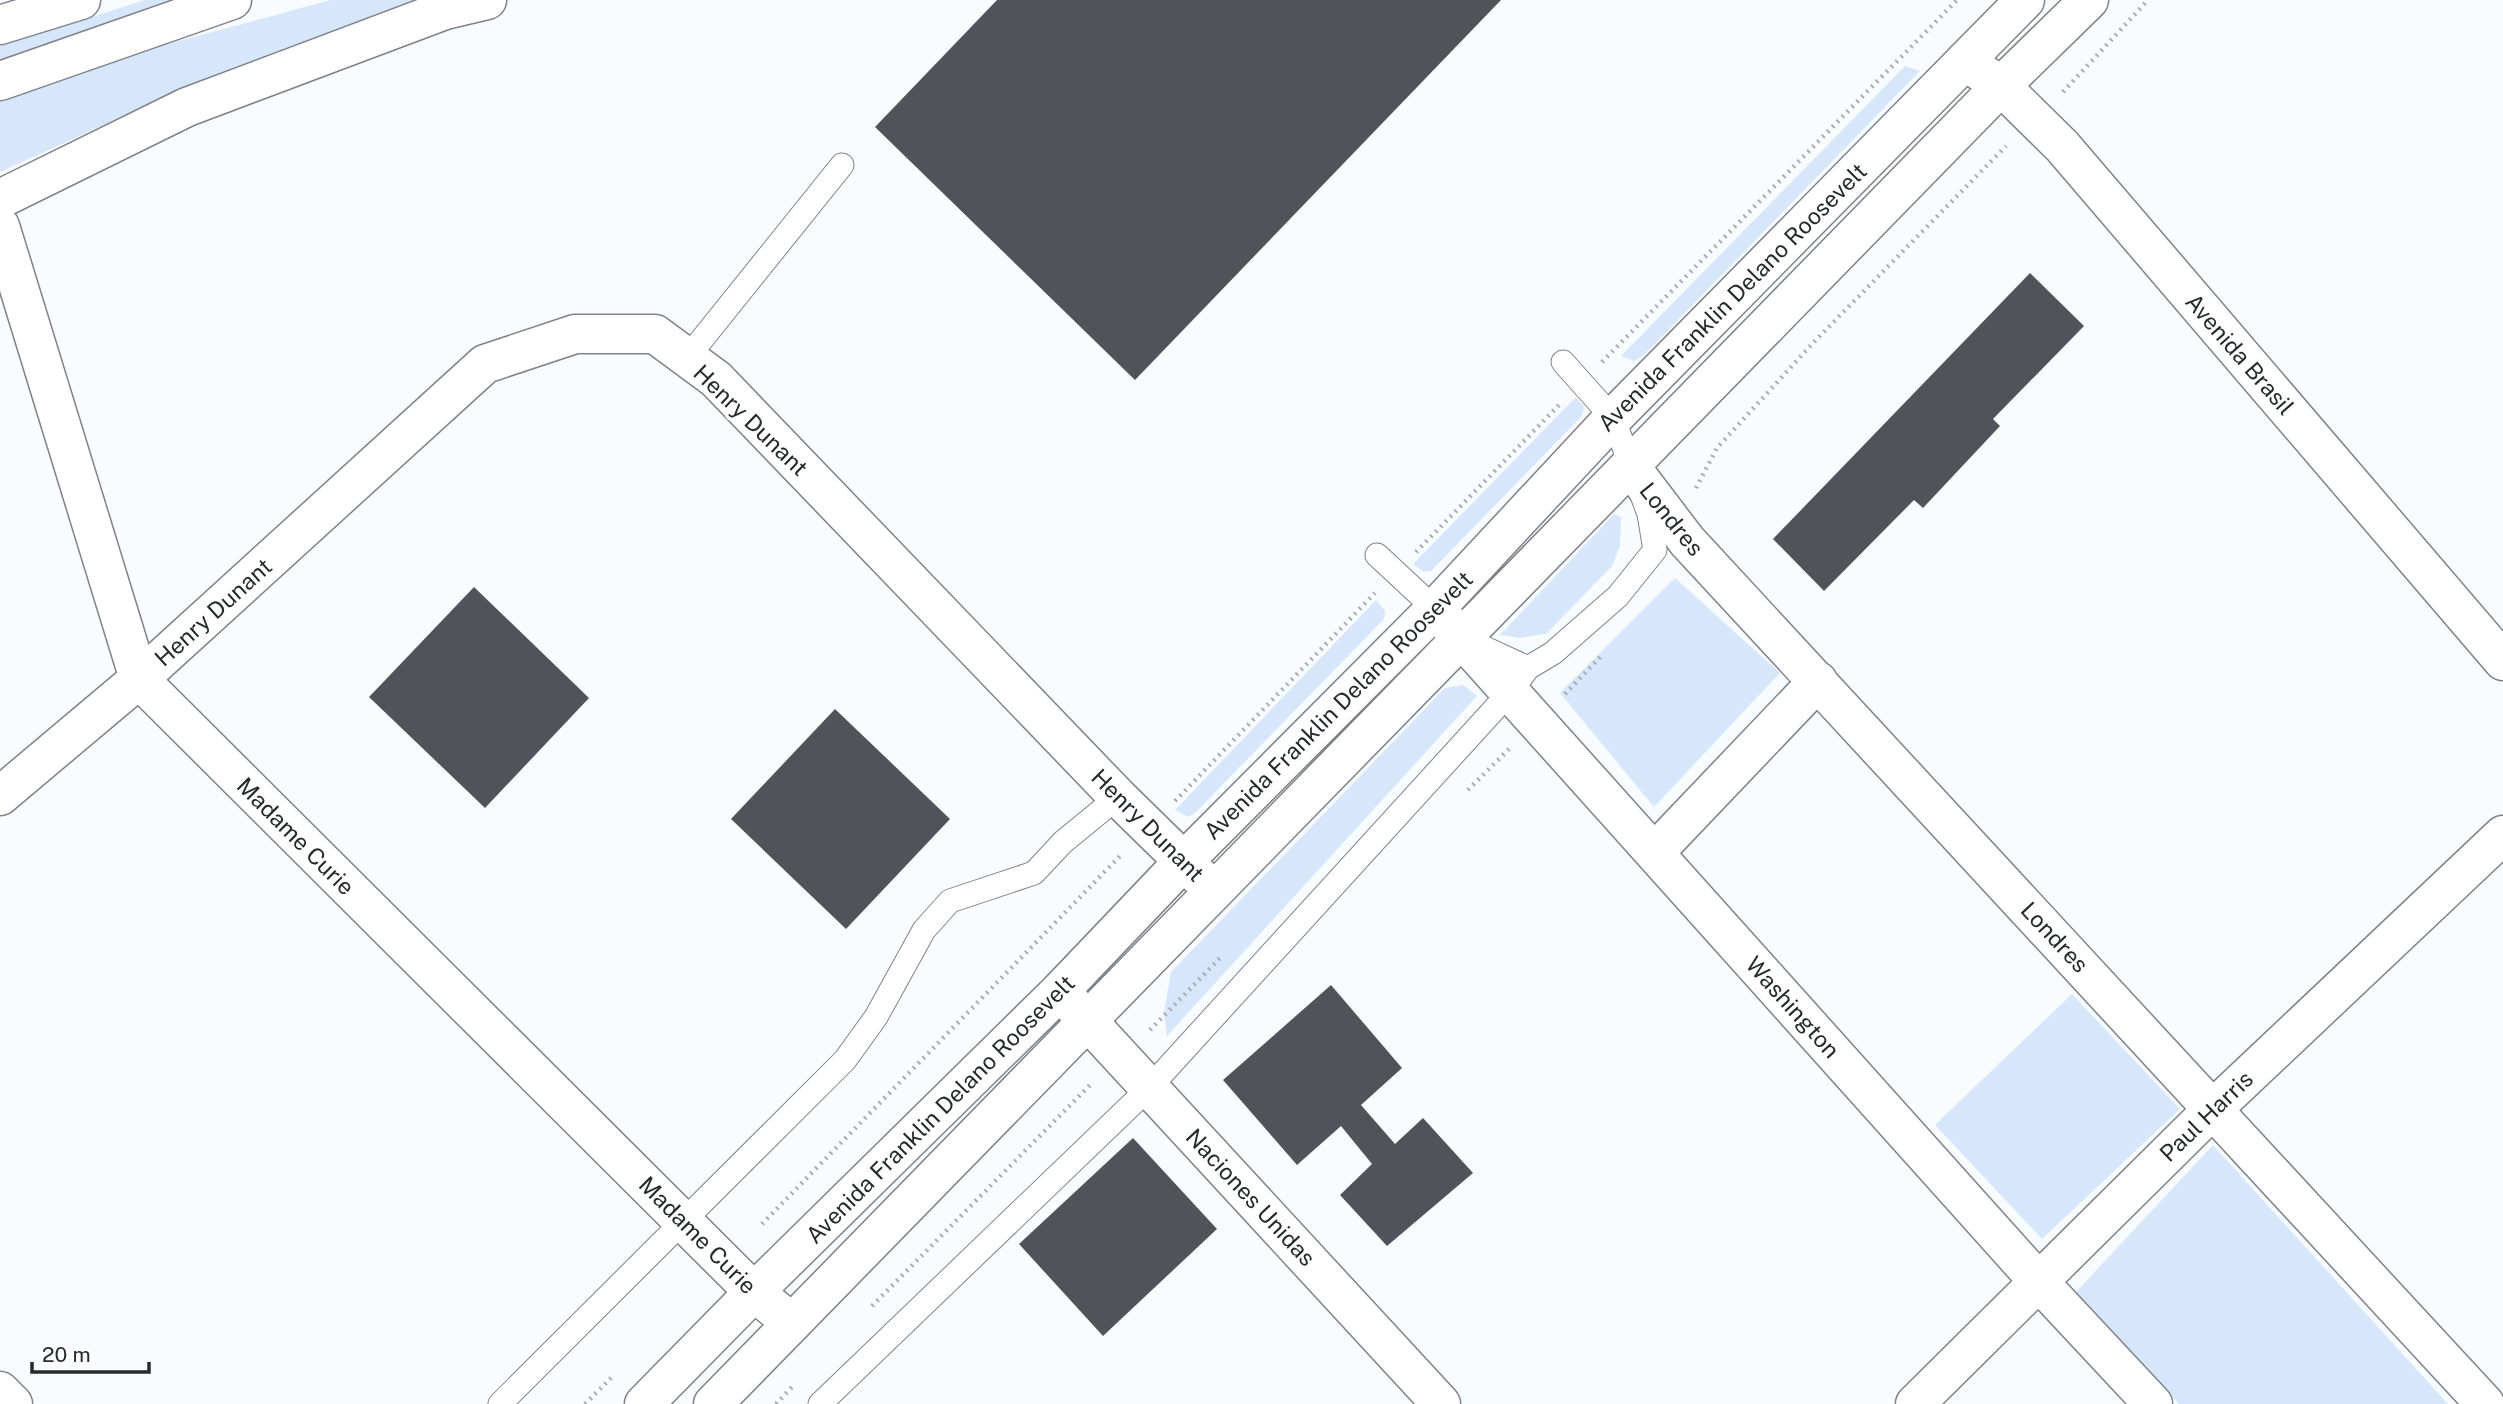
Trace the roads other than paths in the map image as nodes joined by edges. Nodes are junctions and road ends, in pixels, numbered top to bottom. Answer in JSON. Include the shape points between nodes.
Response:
{"nodes":[{"id":1,"x":81,"y":0,"type":"edge"},
{"id":2,"x":232,"y":0,"type":"edge"},
{"id":3,"x":487,"y":0,"type":"edge"},
{"id":4,"x":2025,"y":0,"type":"edge"},
{"id":5,"x":2089,"y":0,"type":"edge"},
{"id":6,"x":0,"y":25,"type":"edge"},
{"id":7,"x":1965,"y":61,"type":"junction"},
{"id":8,"x":0,"y":81,"type":"edge"},
{"id":9,"x":2001,"y":86,"type":"junction"},
{"id":10,"x":842,"y":165,"type":"dead end"},
{"id":11,"x":0,"y":199,"type":"edge"},
{"id":12,"x":0,"y":226,"type":"edge"},
{"id":13,"x":687,"y":358,"type":"junction"},
{"id":14,"x":1563,"y":362,"type":"dead end"},
{"id":15,"x":1613,"y":418,"type":"junction"},
{"id":16,"x":1630,"y":466,"type":"junction"},
{"id":17,"x":1377,"y":555,"type":"dead end"},
{"id":18,"x":1435,"y":609,"type":"junction"},
{"id":19,"x":1463,"y":638,"type":"junction"},
{"id":20,"x":2503,"y":661,"type":"edge"},
{"id":21,"x":139,"y":679,"type":"junction"},
{"id":22,"x":1520,"y":680,"type":"junction"},
{"id":23,"x":1818,"y":681,"type":"junction"},
{"id":24,"x":0,"y":796,"type":"edge"},
{"id":25,"x":1118,"y":797,"type":"junction"},
{"id":26,"x":2503,"y":835,"type":"edge"},
{"id":27,"x":1655,"y":852,"type":"junction"},
{"id":28,"x":1183,"y":862,"type":"junction"},
{"id":29,"x":1213,"y":890,"type":"junction"},
{"id":30,"x":1060,"y":991,"type":"junction"},
{"id":31,"x":1087,"y":1021,"type":"junction"},
{"id":32,"x":1150,"y":1087,"type":"junction"},
{"id":33,"x":2213,"y":1109,"type":"junction"},
{"id":34,"x":685,"y":1223,"type":"junction"},
{"id":35,"x":2039,"y":1282,"type":"junction"},
{"id":36,"x":754,"y":1292,"type":"junction"},
{"id":37,"x":792,"y":1323,"type":"junction"},
{"id":38,"x":0,"y":1391,"type":"edge"},
{"id":39,"x":13,"y":1404,"type":"edge"},
{"id":40,"x":500,"y":1404,"type":"edge"},
{"id":41,"x":645,"y":1404,"type":"edge"},
{"id":42,"x":713,"y":1404,"type":"edge"},
{"id":43,"x":820,"y":1404,"type":"edge"},
{"id":44,"x":1441,"y":1404,"type":"edge"},
{"id":45,"x":1916,"y":1404,"type":"edge"},
{"id":46,"x":2153,"y":1404,"type":"edge"},
{"id":47,"x":2485,"y":1404,"type":"edge"}],
"edges":[{"from":1,"to":6,"type":"street"},
{"from":2,"to":8,"type":"street"},
{"from":3,"to":11,"type":"street","via":[[445,10],[187,107]]},
{"from":4,"to":7,"type":"street","name":"Avenida Franklin Delano Roosevelt"},
{"from":5,"to":9,"type":"street","name":"Avenida Franklin Delano Roosevelt"},
{"from":7,"to":9,"type":"street","name":"Avenida Brasil"},
{"from":7,"to":15,"type":"street","name":"Avenida Franklin Delano Roosevelt"},
{"from":9,"to":16,"type":"street","name":"Avenida Franklin Delano Roosevelt"},
{"from":9,"to":20,"type":"street","name":"Avenida Brasil","via":[[2062,146]]},
{"from":10,"to":13,"type":"lane"},
{"from":12,"to":21,"type":"street","name":"Madame Curie"},
{"from":13,"to":21,"type":"street","name":"Henry Dunant","via":[[655,334],[575,334],[485,364]]},
{"from":13,"to":25,"type":"street","name":"Henry Dunant","via":[[716,379]]},
{"from":14,"to":15,"type":"lane"},
{"from":15,"to":16,"type":"lane"},
{"from":15,"to":18,"type":"street","name":"Avenida Franklin Delano Roosevelt"},
{"from":16,"to":19,"type":"street","name":"Avenida Franklin Delano Roosevelt"},
{"from":16,"to":22,"type":"lane","via":[[1649,514],[1655,550],[1618,596]]},
{"from":16,"to":23,"type":"street","name":"Londres","via":[[1687,541]]},
{"from":17,"to":18,"type":"lane"},
{"from":18,"to":19,"type":"street","name":"Washington"},
{"from":18,"to":28,"type":"street","name":"Avenida Franklin Delano Roosevelt"},
{"from":19,"to":22,"type":"street","name":"Washington"},
{"from":19,"to":29,"type":"street","name":"Avenida Franklin Delano Roosevelt"},
{"from":21,"to":24,"type":"street","name":"Henry Dunant"},
{"from":21,"to":34,"type":"street","name":"Madame Curie"},
{"from":22,"to":27,"type":"street","name":"Washington"},
{"from":22,"to":32,"type":"lane"},
{"from":23,"to":27,"type":"street"},
{"from":23,"to":33,"type":"street","name":"Londres"},
{"from":25,"to":28,"type":"street","name":"Henry Dunant"},
{"from":25,"to":34,"type":"lane","via":[[1063,842],[1034,873],[950,901],[924,930],[876,1017],[845,1060]]},
{"from":26,"to":33,"type":"street","name":"Paul Harris"},
{"from":27,"to":35,"type":"street","name":"Washington"},
{"from":28,"to":29,"type":"street","name":"Henry Dunant"},
{"from":28,"to":30,"type":"street","name":"Avenida Franklin Delano Roosevelt"},
{"from":29,"to":31,"type":"street","name":"Avenida Franklin Delano Roosevelt"},
{"from":30,"to":31,"type":"street","name":"Naciones Unidas"},
{"from":30,"to":36,"type":"street","name":"Avenida Franklin Delano Roosevelt"},
{"from":31,"to":32,"type":"street","name":"Naciones Unidas"},
{"from":31,"to":37,"type":"street","name":"Avenida Franklin Delano Roosevelt"},
{"from":32,"to":43,"type":"lane"},
{"from":32,"to":44,"type":"street","name":"Naciones Unidas"},
{"from":33,"to":35,"type":"street","name":"Paul Harris"},
{"from":33,"to":47,"type":"street","name":"Londres"},
{"from":34,"to":36,"type":"street","name":"Madame Curie"},
{"from":34,"to":40,"type":"lane"},
{"from":35,"to":45,"type":"street","name":"Paul Harris"},
{"from":35,"to":46,"type":"street","name":"Washington"},
{"from":36,"to":37,"type":"street","name":"Madame Curie"},
{"from":36,"to":41,"type":"street","name":"Avenida Franklin Delano Roosevelt"},
{"from":37,"to":42,"type":"street","name":"Avenida Franklin Delano Roosevelt"},
{"from":38,"to":39,"type":"street"}]}
